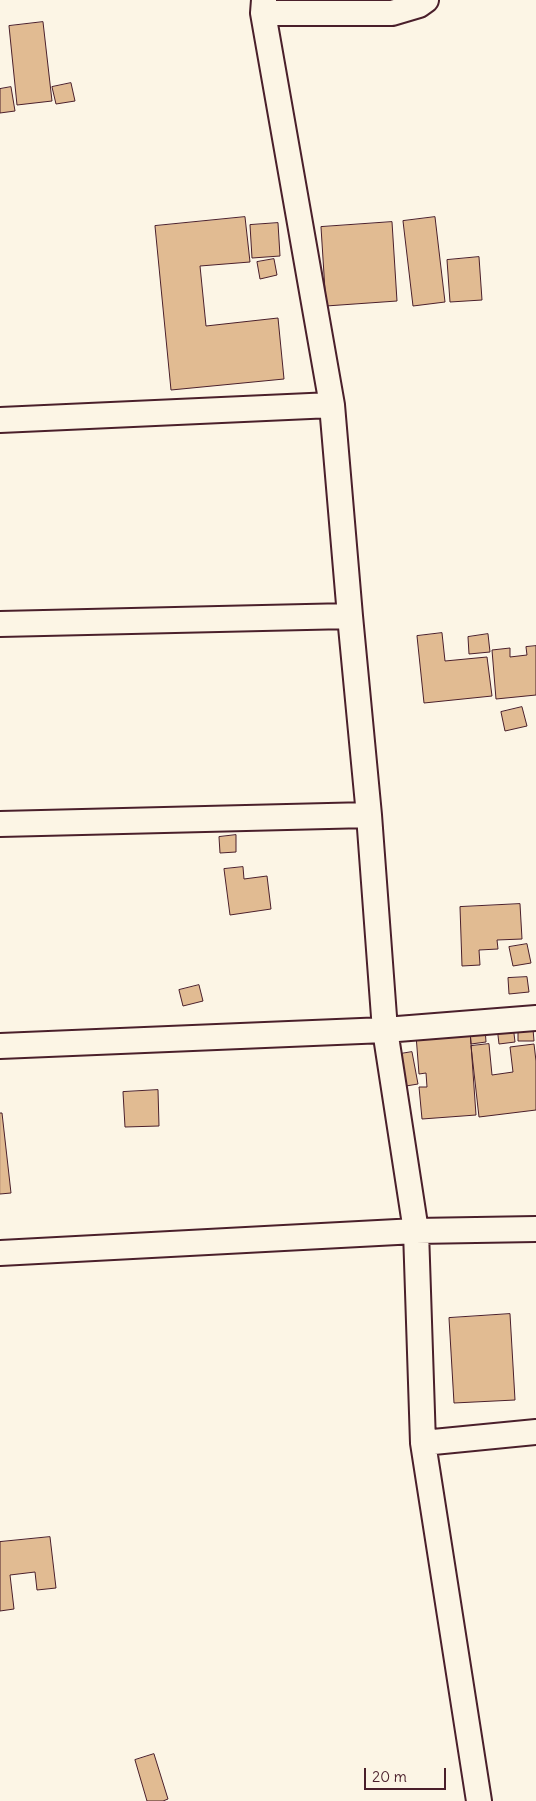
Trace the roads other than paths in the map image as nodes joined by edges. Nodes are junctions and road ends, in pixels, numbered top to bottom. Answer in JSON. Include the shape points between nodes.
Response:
{"nodes":[{"id":1,"x":426,"y":0,"type":"edge"},
{"id":2,"x":263,"y":6,"type":"edge"},
{"id":3,"x":332,"y":406,"type":"junction"},
{"id":4,"x":0,"y":420,"type":"edge"},
{"id":5,"x":350,"y":616,"type":"junction"},
{"id":6,"x":0,"y":624,"type":"edge"},
{"id":7,"x":370,"y":814,"type":"junction"},
{"id":8,"x":0,"y":824,"type":"edge"},
{"id":9,"x":536,"y":1018,"type":"edge"},
{"id":10,"x":385,"y":1030,"type":"junction"},
{"id":11,"x":0,"y":1046,"type":"edge"},
{"id":12,"x":536,"y":1229,"type":"edge"},
{"id":13,"x":416,"y":1231,"type":"junction"},
{"id":14,"x":0,"y":1253,"type":"edge"},
{"id":15,"x":536,"y":1432,"type":"edge"},
{"id":16,"x":423,"y":1443,"type":"junction"},
{"id":17,"x":480,"y":1801,"type":"edge"}],
"edges":[{"from":1,"to":2,"type":"street","via":[[392,13]]},
{"from":2,"to":3,"type":"street"},
{"from":3,"to":4,"type":"street"},
{"from":3,"to":5,"type":"street"},
{"from":5,"to":6,"type":"street"},
{"from":5,"to":7,"type":"street"},
{"from":7,"to":8,"type":"street"},
{"from":7,"to":10,"type":"street"},
{"from":9,"to":10,"type":"street"},
{"from":10,"to":11,"type":"street"},
{"from":10,"to":13,"type":"street"},
{"from":12,"to":13,"type":"street"},
{"from":13,"to":14,"type":"street"},
{"from":13,"to":16,"type":"street"},
{"from":15,"to":16,"type":"street"},
{"from":16,"to":17,"type":"street"}]}
